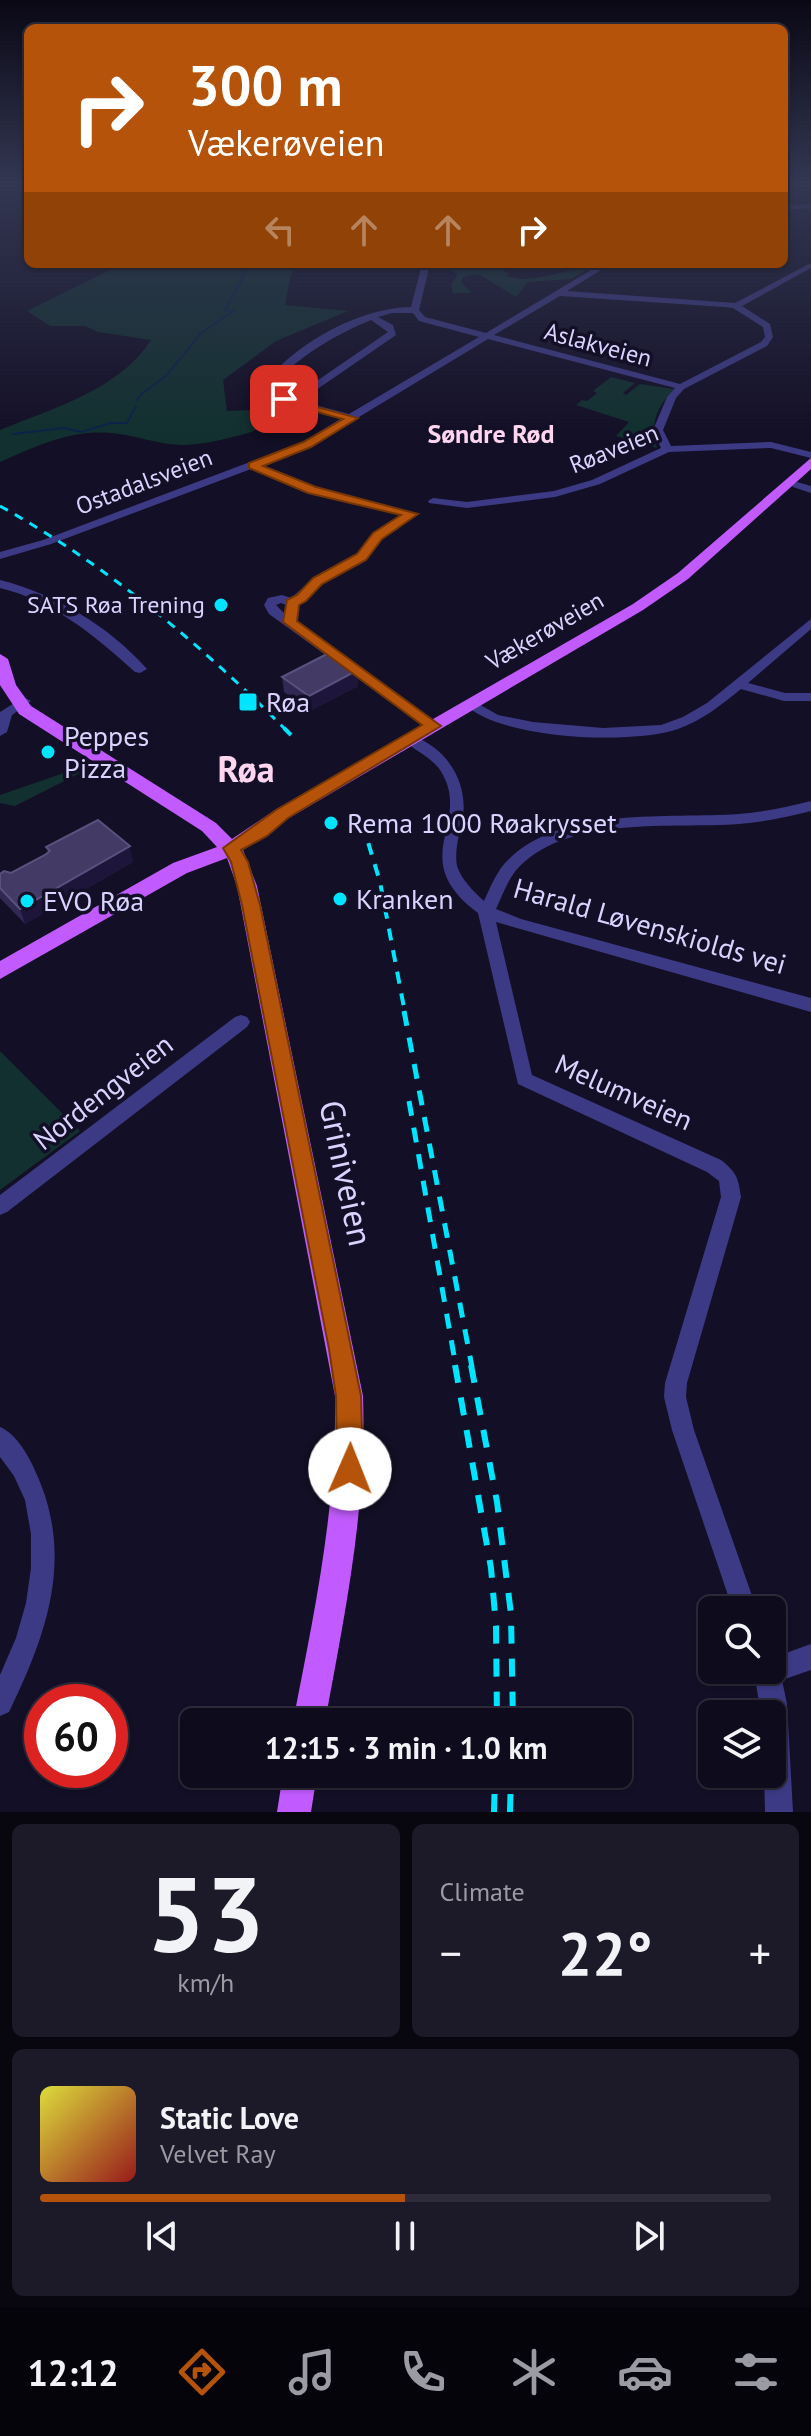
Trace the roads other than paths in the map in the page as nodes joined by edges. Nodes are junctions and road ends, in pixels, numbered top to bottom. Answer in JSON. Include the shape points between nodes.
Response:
{"nodes":[{"id":1,"x":810,"y":266,"type":"edge"},
{"id":2,"x":425,"y":268,"type":"edge"},
{"id":3,"x":600,"y":268,"type":"edge"},
{"id":4,"x":556,"y":293,"type":"junction"},
{"id":5,"x":736,"y":306,"type":"junction"},
{"id":6,"x":415,"y":310,"type":"junction"},
{"id":7,"x":372,"y":317,"type":"junction"},
{"id":8,"x":485,"y":336,"type":"junction"},
{"id":9,"x":681,"y":387,"type":"junction"},
{"id":10,"x":292,"y":402,"type":"junction"},
{"id":11,"x":352,"y":418,"type":"junction"},
{"id":12,"x":667,"y":449,"type":"junction"},
{"id":13,"x":811,"y":455,"type":"edge"},
{"id":14,"x":811,"y":462,"type":"edge"},
{"id":15,"x":253,"y":466,"type":"junction"},
{"id":16,"x":797,"y":485,"type":"dead end"},
{"id":17,"x":811,"y":490,"type":"edge"},
{"id":18,"x":433,"y":501,"type":"dead end"},
{"id":19,"x":0,"y":548,"type":"edge"},
{"id":20,"x":29,"y":548,"type":"junction"},
{"id":21,"x":0,"y":556,"type":"edge"},
{"id":22,"x":0,"y":584,"type":"edge"},
{"id":23,"x":292,"y":603,"type":"junction"},
{"id":24,"x":290,"y":622,"type":"junction"},
{"id":25,"x":811,"y":623,"type":"edge"},
{"id":26,"x":0,"y":659,"type":"edge"},
{"id":27,"x":140,"y":669,"type":"dead end"},
{"id":28,"x":738,"y":684,"type":"junction"},
{"id":29,"x":811,"y":697,"type":"edge"},
{"id":30,"x":470,"y":703,"type":"junction"},
{"id":31,"x":24,"y":704,"type":"junction"},
{"id":32,"x":3,"y":723,"type":"edge"},
{"id":33,"x":433,"y":726,"type":"junction"},
{"id":34,"x":410,"y":739,"type":"junction"},
{"id":35,"x":811,"y":806,"type":"edge"},
{"id":36,"x":227,"y":843,"type":"junction"},
{"id":37,"x":486,"y":913,"type":"junction"},
{"id":38,"x":0,"y":971,"type":"edge"},
{"id":39,"x":811,"y":1005,"type":"edge"},
{"id":40,"x":241,"y":1022,"type":"dead end"},
{"id":41,"x":0,"y":1206,"type":"edge"},
{"id":42,"x":0,"y":1438,"type":"edge"},
{"id":43,"x":740,"y":1596,"type":"edge"},
{"id":44,"x":811,"y":1657,"type":"edge"},
{"id":45,"x":786,"y":1665,"type":"edge"},
{"id":46,"x":770,"y":1684,"type":"edge"},
{"id":47,"x":0,"y":1703,"type":"edge"},
{"id":48,"x":311,"y":1708,"type":"edge"},
{"id":49,"x":298,"y":1788,"type":"edge"},
{"id":50,"x":294,"y":1812,"type":"edge"},
{"id":51,"x":779,"y":1812,"type":"edge"}],
"edges":[{"from":1,"to":5,"type":"street"},
{"from":2,"to":6,"type":"street"},
{"from":3,"to":4,"type":"street","name":"Ostadalsveien"},
{"from":4,"to":5,"type":"street"},
{"from":4,"to":8,"type":"street","name":"Ostadalsveien"},
{"from":5,"to":9,"type":"street","via":[[767,326],[767,341]]},
{"from":6,"to":7,"type":"street"},
{"from":6,"to":8,"type":"street","name":"Aslakveien","via":[[426,320]]},
{"from":7,"to":10,"type":"street","via":[[393,333]]},
{"from":7,"to":10,"type":"street","via":[[275,376],[272,391]]},
{"from":8,"to":9,"type":"street","name":"Aslakveien"},
{"from":8,"to":11,"type":"street","name":"Ostadalsveien"},
{"from":9,"to":12,"type":"street","via":[[659,421]]},
{"from":10,"to":11,"type":"street"},
{"from":11,"to":15,"type":"street","name":"Ostadalsveien"},
{"from":12,"to":13,"type":"street","name":"Røaveien","via":[[771,445]]},
{"from":12,"to":18,"type":"street","name":"Røaveien","via":[[596,482],[555,494],[467,505]]},
{"from":14,"to":30,"type":"main road","name":"Vækerøveien","via":[[658,594]]},
{"from":15,"to":20,"type":"street","name":"Ostadalsveien"},
{"from":15,"to":23,"type":"street","via":[[312,490],[412,514],[378,536],[362,557],[318,581]]},
{"from":16,"to":17,"type":"street"},
{"from":19,"to":20,"type":"street","name":"Ostadalsveien"},
{"from":20,"to":21,"type":"street","name":"Ostadalsveien"},
{"from":22,"to":27,"type":"street","via":[[61,608]]},
{"from":23,"to":24,"type":"street"},
{"from":23,"to":24,"type":"street","via":[[277,599],[270,605]]},
{"from":24,"to":33,"type":"street"},
{"from":25,"to":28,"type":"street"},
{"from":26,"to":31,"type":"main road","via":[[8,685]]},
{"from":28,"to":29,"type":"street","via":[[784,697]]},
{"from":28,"to":30,"type":"street","via":[[697,716],[640,732],[528,726],[496,719]]},
{"from":30,"to":33,"type":"main road","name":"Vækerøveien"},
{"from":31,"to":32,"type":"street"},
{"from":31,"to":36,"type":"main road"},
{"from":33,"to":34,"type":"main road","name":"Vækerøveien"},
{"from":34,"to":36,"type":"main road","name":"Vækerøveien","via":[[282,814],[261,832]]},
{"from":34,"to":37,"type":"street","name":"Harald Løvenskiolds vei","via":[[451,775],[457,808],[448,862],[468,896]]},
{"from":35,"to":37,"type":"street","via":[[737,819],[621,823],[565,835],[514,862]]},
{"from":36,"to":38,"type":"main road","name":"Vækerøveien"},
{"from":36,"to":48,"type":"main road","name":"Griniveien","via":[[249,895],[349,1396],[352,1444],[346,1511]]},
{"from":37,"to":39,"type":"street","name":"Harald Løvenskiolds vei"},
{"from":37,"to":43,"type":"street","name":"Melumveien","via":[[524,1079],[692,1155],[723,1172],[731,1183],[675,1397]]},
{"from":40,"to":41,"type":"street","name":"Nordengveien"},
{"from":42,"to":47,"type":"street","via":[[35,1496],[45,1553],[32,1632]]},
{"from":44,"to":45,"type":"street"},
{"from":46,"to":51,"type":"street"},
{"from":49,"to":50,"type":"main road"}]}
